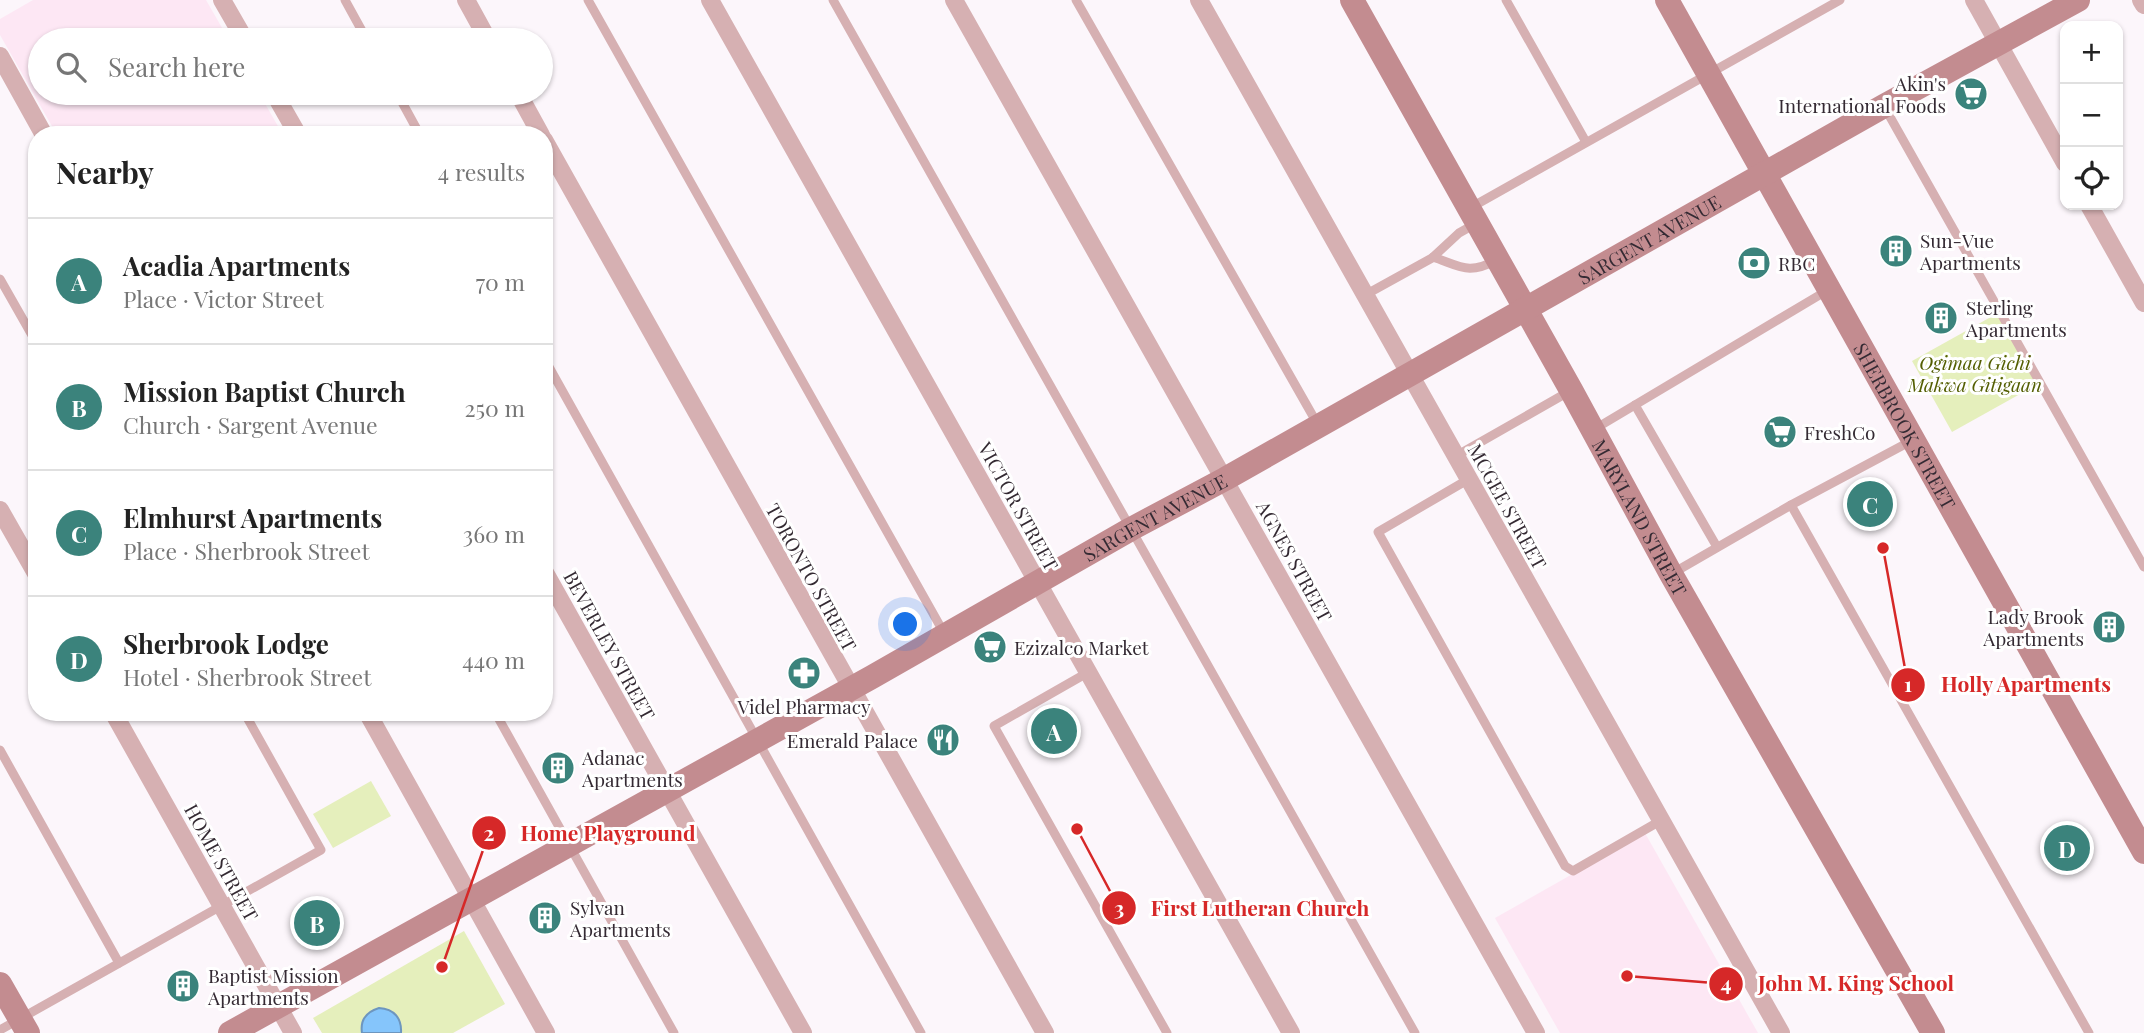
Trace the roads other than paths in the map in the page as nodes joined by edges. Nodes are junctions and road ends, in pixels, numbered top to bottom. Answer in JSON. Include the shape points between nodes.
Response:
{"nodes":[{"id":1,"x":222,"y":0,"type":"edge"},
{"id":2,"x":345,"y":0,"type":"edge"},
{"id":3,"x":466,"y":0,"type":"edge"},
{"id":4,"x":588,"y":0,"type":"edge"},
{"id":5,"x":710,"y":0,"type":"edge"},
{"id":6,"x":833,"y":0,"type":"edge"},
{"id":7,"x":954,"y":0,"type":"edge"},
{"id":8,"x":1076,"y":0,"type":"edge"},
{"id":9,"x":1199,"y":0,"type":"edge"},
{"id":10,"x":1352,"y":0,"type":"edge"},
{"id":11,"x":1506,"y":0,"type":"edge"},
{"id":12,"x":1667,"y":0,"type":"edge"},
{"id":13,"x":1840,"y":0,"type":"edge"},
{"id":14,"x":1974,"y":0,"type":"edge"},
{"id":15,"x":2078,"y":0,"type":"edge"},
{"id":16,"x":2141,"y":0,"type":"edge"},
{"id":17,"x":1826,"y":3,"type":"edge"},
{"id":18,"x":2144,"y":5,"type":"edge"},
{"id":19,"x":238,"y":28,"type":"edge"},
{"id":20,"x":360,"y":28,"type":"edge"},
{"id":21,"x":481,"y":28,"type":"edge"},
{"id":22,"x":1998,"y":44,"type":"junction"},
{"id":23,"x":0,"y":56,"type":"edge"},
{"id":24,"x":1709,"y":75,"type":"junction"},
{"id":25,"x":281,"y":105,"type":"edge"},
{"id":26,"x":404,"y":105,"type":"edge"},
{"id":27,"x":525,"y":105,"type":"edge"},
{"id":28,"x":1884,"y":106,"type":"junction"},
{"id":29,"x":39,"y":126,"type":"edge"},
{"id":30,"x":293,"y":126,"type":"edge"},
{"id":31,"x":415,"y":126,"type":"edge"},
{"id":32,"x":536,"y":126,"type":"edge"},
{"id":33,"x":1586,"y":142,"type":"junction"},
{"id":34,"x":2060,"y":154,"type":"edge"},
{"id":35,"x":553,"y":157,"type":"edge"},
{"id":36,"x":1766,"y":175,"type":"junction"},
{"id":37,"x":2092,"y":210,"type":"edge"},
{"id":38,"x":1472,"y":216,"type":"junction"},
{"id":39,"x":1433,"y":257,"type":"junction"},
{"id":40,"x":1497,"y":260,"type":"junction"},
{"id":41,"x":0,"y":279,"type":"edge"},
{"id":42,"x":1829,"y":289,"type":"junction"},
{"id":43,"x":1365,"y":295,"type":"junction"},
{"id":44,"x":2144,"y":303,"type":"edge"},
{"id":45,"x":1525,"y":309,"type":"junction"},
{"id":46,"x":28,"y":328,"type":"edge"},
{"id":47,"x":553,"y":374,"type":"edge"},
{"id":48,"x":1410,"y":376,"type":"junction"},
{"id":49,"x":1572,"y":390,"type":"junction"},
{"id":50,"x":1635,"y":405,"type":"junction"},
{"id":51,"x":1319,"y":427,"type":"junction"},
{"id":52,"x":1593,"y":430,"type":"junction"},
{"id":53,"x":1913,"y":440,"type":"junction"},
{"id":54,"x":1456,"y":456,"type":"junction"},
{"id":55,"x":1225,"y":479,"type":"junction"},
{"id":56,"x":1469,"y":479,"type":"junction"},
{"id":57,"x":1791,"y":505,"type":"junction"},
{"id":58,"x":0,"y":510,"type":"edge"},
{"id":59,"x":1131,"y":529,"type":"junction"},
{"id":60,"x":1717,"y":547,"type":"junction"},
{"id":61,"x":28,"y":559,"type":"edge"},
{"id":62,"x":2144,"y":567,"type":"edge"},
{"id":63,"x":1671,"y":574,"type":"junction"},
{"id":64,"x":1038,"y":583,"type":"junction"},
{"id":65,"x":553,"y":587,"type":"edge"},
{"id":66,"x":946,"y":635,"type":"junction"},
{"id":67,"x":1087,"y":673,"type":"junction"},
{"id":68,"x":850,"y":689,"type":"junction"},
{"id":69,"x":118,"y":721,"type":"edge"},
{"id":70,"x":249,"y":721,"type":"edge"},
{"id":71,"x":372,"y":721,"type":"edge"},
{"id":72,"x":500,"y":721,"type":"edge"},
{"id":73,"x":757,"y":740,"type":"junction"},
{"id":74,"x":0,"y":750,"type":"edge"},
{"id":75,"x":667,"y":790,"type":"junction"},
{"id":76,"x":1660,"y":821,"type":"junction"},
{"id":77,"x":568,"y":845,"type":"junction"},
{"id":78,"x":2144,"y":852,"type":"edge"},
{"id":79,"x":471,"y":898,"type":"junction"},
{"id":80,"x":222,"y":906,"type":"junction"},
{"id":81,"x":119,"y":963,"type":"junction"},
{"id":82,"x":0,"y":984,"type":"edge"},
{"id":83,"x":278,"y":1006,"type":"junction"},
{"id":84,"x":16,"y":1027,"type":"edge"},
{"id":85,"x":232,"y":1033,"type":"edge"},
{"id":86,"x":293,"y":1033,"type":"edge"},
{"id":87,"x":546,"y":1033,"type":"edge"},
{"id":88,"x":674,"y":1033,"type":"edge"},
{"id":89,"x":803,"y":1033,"type":"edge"},
{"id":90,"x":921,"y":1033,"type":"edge"},
{"id":91,"x":1045,"y":1033,"type":"edge"},
{"id":92,"x":1167,"y":1033,"type":"edge"},
{"id":93,"x":1291,"y":1033,"type":"edge"},
{"id":94,"x":1415,"y":1033,"type":"edge"},
{"id":95,"x":1536,"y":1033,"type":"edge"},
{"id":96,"x":1781,"y":1033,"type":"edge"},
{"id":97,"x":1933,"y":1033,"type":"edge"},
{"id":98,"x":2089,"y":1033,"type":"edge"}],
"edges":[{"from":1,"to":19,"type":"street"},
{"from":2,"to":20,"type":"lane"},
{"from":3,"to":21,"type":"street"},
{"from":4,"to":66,"type":"lane"},
{"from":5,"to":64,"type":"street","name":"VICTOR STREET"},
{"from":6,"to":59,"type":"lane"},
{"from":7,"to":55,"type":"street","name":"AGNES STREET"},
{"from":8,"to":51,"type":"lane"},
{"from":9,"to":43,"type":"street","name":"MCGEE STREET"},
{"from":10,"to":38,"type":"main road","name":"MARYLAND STREET"},
{"from":11,"to":33,"type":"lane"},
{"from":12,"to":24,"type":"main road","name":"SHERBROOK STREET"},
{"from":13,"to":17,"type":"lane"},
{"from":14,"to":22,"type":"street"},
{"from":15,"to":22,"type":"main road","name":"SARGENT AVENUE"},
{"from":16,"to":18,"type":"street"},
{"from":17,"to":24,"type":"lane"},
{"from":22,"to":28,"type":"main road","name":"SARGENT AVENUE"},
{"from":22,"to":34,"type":"street"},
{"from":23,"to":29,"type":"street"},
{"from":24,"to":33,"type":"lane"},
{"from":24,"to":36,"type":"main road","name":"SHERBROOK STREET"},
{"from":25,"to":30,"type":"street"},
{"from":26,"to":31,"type":"lane"},
{"from":27,"to":32,"type":"street"},
{"from":28,"to":36,"type":"main road","name":"SARGENT AVENUE"},
{"from":28,"to":62,"type":"lane"},
{"from":33,"to":38,"type":"lane"},
{"from":35,"to":68,"type":"street","name":"TORONTO STREET"},
{"from":36,"to":42,"type":"main road","name":"SHERBROOK STREET"},
{"from":36,"to":45,"type":"main road","name":"SARGENT AVENUE"},
{"from":37,"to":44,"type":"street"},
{"from":38,"to":39,"type":"lane"},
{"from":38,"to":40,"type":"main road","name":"MARYLAND STREET"},
{"from":39,"to":40,"type":"lane","via":[[1470,269]]},
{"from":39,"to":43,"type":"lane"},
{"from":40,"to":45,"type":"main road","name":"MARYLAND STREET"},
{"from":41,"to":46,"type":"lane"},
{"from":42,"to":50,"type":"lane"},
{"from":42,"to":53,"type":"main road","name":"SHERBROOK STREET"},
{"from":43,"to":48,"type":"street","name":"MCGEE STREET"},
{"from":45,"to":48,"type":"main road","name":"SARGENT AVENUE"},
{"from":45,"to":49,"type":"main road","name":"MARYLAND STREET"},
{"from":47,"to":73,"type":"lane"},
{"from":48,"to":51,"type":"main road","name":"SARGENT AVENUE"},
{"from":48,"to":54,"type":"street","name":"MCGEE STREET"},
{"from":49,"to":52,"type":"main road","name":"MARYLAND STREET"},
{"from":49,"to":54,"type":"lane"},
{"from":50,"to":52,"type":"lane"},
{"from":50,"to":60,"type":"lane"},
{"from":51,"to":55,"type":"main road","name":"SARGENT AVENUE"},
{"from":52,"to":63,"type":"main road","name":"MARYLAND STREET"},
{"from":53,"to":57,"type":"lane"},
{"from":53,"to":78,"type":"main road","name":"SHERBROOK STREET"},
{"from":54,"to":56,"type":"street","name":"MCGEE STREET"},
{"from":55,"to":59,"type":"main road","name":"SARGENT AVENUE"},
{"from":55,"to":95,"type":"street","name":"AGNES STREET"},
{"from":56,"to":76,"type":"street","name":"MCGEE STREET"},
{"from":56,"to":76,"type":"lane","via":[[1378,532],[1565,866],[1573,870]]},
{"from":57,"to":60,"type":"lane"},
{"from":57,"to":98,"type":"lane"},
{"from":58,"to":61,"type":"street"},
{"from":59,"to":64,"type":"main road","name":"SARGENT AVENUE"},
{"from":59,"to":94,"type":"lane"},
{"from":60,"to":63,"type":"lane"},
{"from":63,"to":97,"type":"main road","name":"MARYLAND STREET"},
{"from":64,"to":66,"type":"main road","name":"SARGENT AVENUE"},
{"from":64,"to":67,"type":"street","name":"VICTOR STREET"},
{"from":65,"to":75,"type":"street","name":"BEVERLEY STREET"},
{"from":66,"to":68,"type":"main road","name":"SARGENT AVENUE"},
{"from":67,"to":92,"type":"lane","via":[[994,726]]},
{"from":67,"to":93,"type":"street","name":"VICTOR STREET"},
{"from":68,"to":73,"type":"main road","name":"SARGENT AVENUE"},
{"from":68,"to":91,"type":"street","name":"TORONTO STREET"},
{"from":69,"to":80,"type":"street","name":"HOME STREET"},
{"from":70,"to":80,"type":"lane","via":[[321,850]]},
{"from":71,"to":79,"type":"street"},
{"from":72,"to":77,"type":"lane"},
{"from":73,"to":75,"type":"main road","name":"SARGENT AVENUE"},
{"from":73,"to":90,"type":"lane"},
{"from":74,"to":81,"type":"lane"},
{"from":75,"to":77,"type":"main road","name":"SARGENT AVENUE"},
{"from":75,"to":89,"type":"street","name":"BEVERLEY STREET"},
{"from":76,"to":96,"type":"street","name":"MCGEE STREET"},
{"from":77,"to":79,"type":"main road","name":"SARGENT AVENUE"},
{"from":77,"to":88,"type":"lane"},
{"from":79,"to":83,"type":"main road","name":"SARGENT AVENUE"},
{"from":79,"to":87,"type":"street"},
{"from":80,"to":81,"type":"lane"},
{"from":80,"to":83,"type":"street","name":"HOME STREET"},
{"from":81,"to":84,"type":"lane"},
{"from":82,"to":84,"type":"main road"},
{"from":83,"to":85,"type":"main road","name":"SARGENT AVENUE"},
{"from":83,"to":86,"type":"street","name":"HOME STREET"}]}
